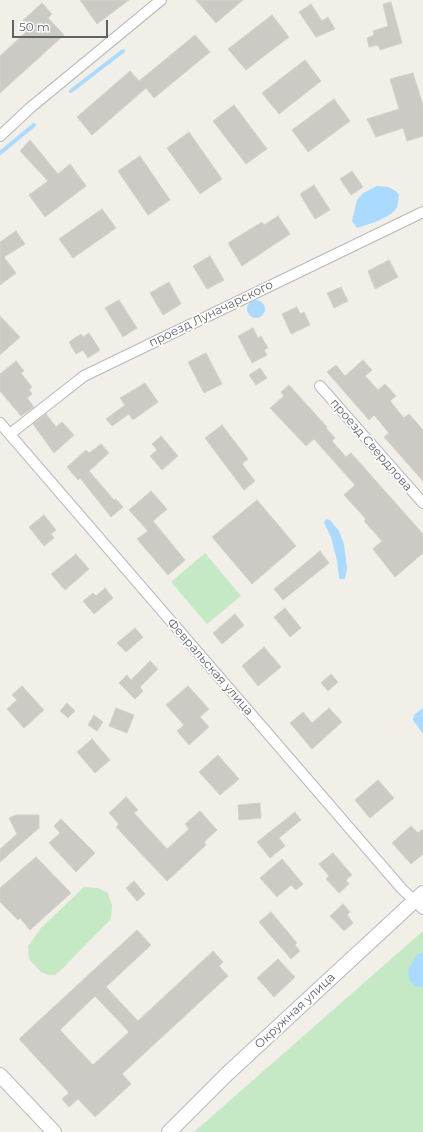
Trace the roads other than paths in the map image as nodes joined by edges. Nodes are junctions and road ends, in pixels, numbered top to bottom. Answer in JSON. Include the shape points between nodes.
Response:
{"nodes":[{"id":1,"x":161,"y":0,"type":"edge"},
{"id":2,"x":0,"y":136,"type":"edge"},
{"id":3,"x":423,"y":212,"type":"edge"},
{"id":4,"x":320,"y":386,"type":"dead end"},
{"id":5,"x":0,"y":423,"type":"edge"},
{"id":6,"x":10,"y":434,"type":"junction"},
{"id":7,"x":423,"y":503,"type":"edge"},
{"id":8,"x":420,"y":901,"type":"edge"},
{"id":9,"x":0,"y":1075,"type":"edge"},
{"id":10,"x":54,"y":1132,"type":"edge"},
{"id":11,"x":169,"y":1132,"type":"edge"}],
"edges":[{"from":1,"to":2,"type":"street","via":[[30,108]]},
{"from":3,"to":6,"type":"street","name":"проезд Луначарского","via":[[84,376]]},
{"from":4,"to":7,"type":"street","name":"проезд Свердлова"},
{"from":5,"to":6,"type":"street","name":"Февральская улица"},
{"from":6,"to":8,"type":"street","name":"Февральская улица","via":[[189,643]]},
{"from":8,"to":11,"type":"main road","name":"Окружная улица","via":[[227,1074]]},
{"from":9,"to":10,"type":"main road"}]}
